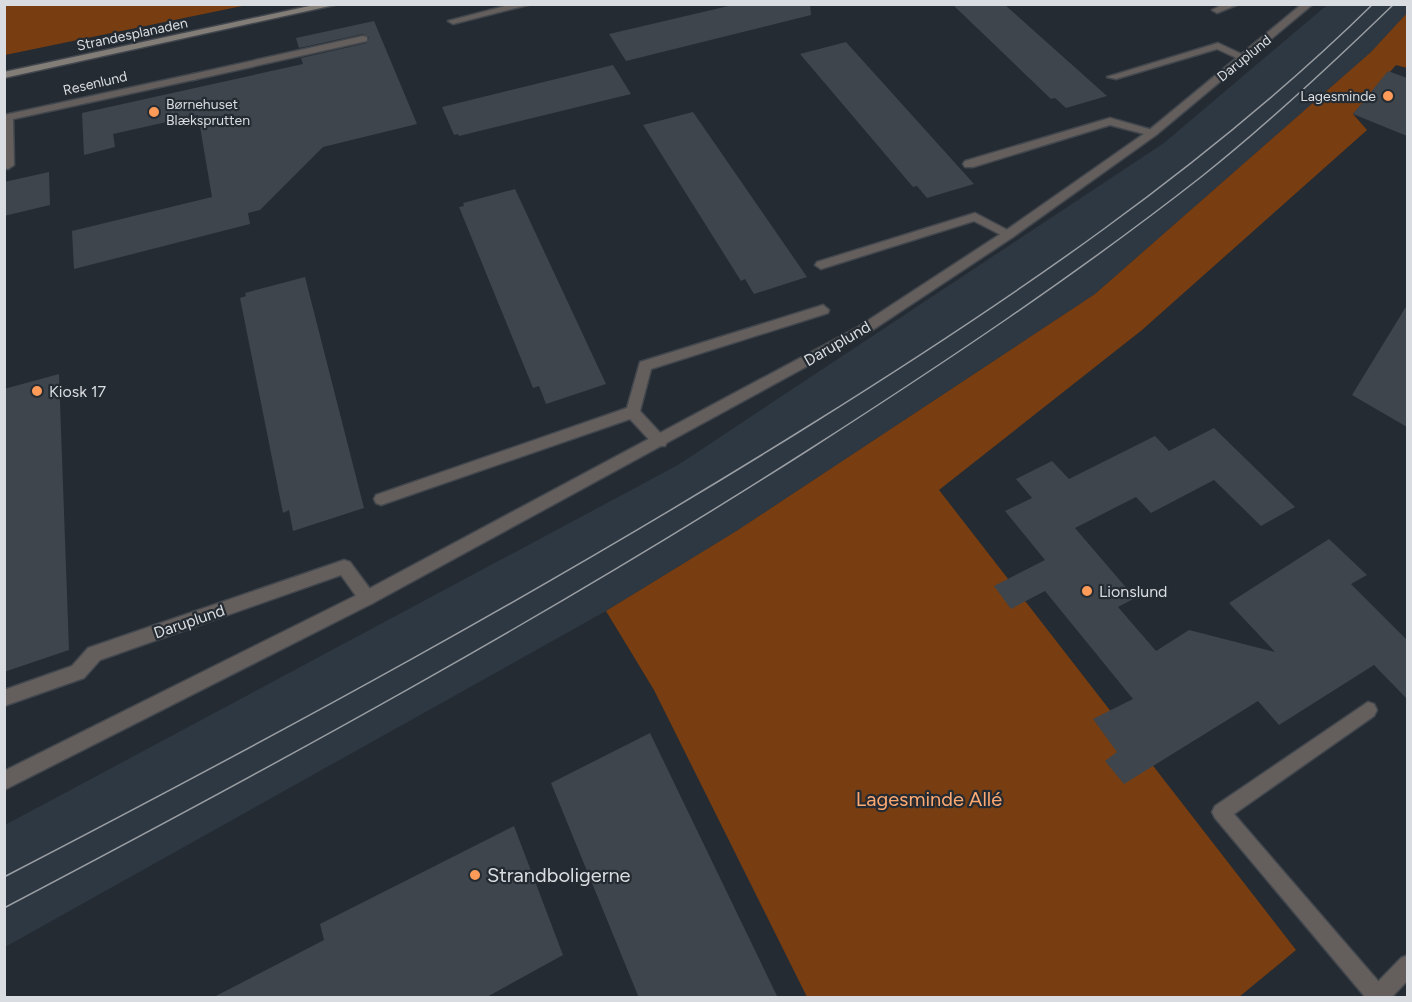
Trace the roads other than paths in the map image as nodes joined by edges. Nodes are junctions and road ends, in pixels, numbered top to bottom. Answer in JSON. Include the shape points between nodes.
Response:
{"nodes":[{"id":1,"x":310,"y":4,"type":"edge"},
{"id":2,"x":335,"y":4,"type":"edge"},
{"id":3,"x":528,"y":4,"type":"edge"},
{"id":4,"x":1235,"y":4,"type":"edge"},
{"id":5,"x":1309,"y":4,"type":"edge"},
{"id":6,"x":300,"y":8,"type":"edge"},
{"id":7,"x":1217,"y":10,"type":"dead end"},
{"id":8,"x":453,"y":21,"type":"dead end"},
{"id":9,"x":363,"y":39,"type":"dead end"},
{"id":10,"x":1245,"y":58,"type":"junction"},
{"id":11,"x":4,"y":75,"type":"edge"},
{"id":12,"x":1112,"y":77,"type":"dead end"},
{"id":13,"x":6,"y":118,"type":"edge"},
{"id":14,"x":1152,"y":133,"type":"junction"},
{"id":15,"x":969,"y":164,"type":"dead end"},
{"id":16,"x":8,"y":165,"type":"dead end"},
{"id":17,"x":1009,"y":234,"type":"junction"},
{"id":18,"x":821,"y":265,"type":"dead end"},
{"id":19,"x":823,"y":310,"type":"dead end"},
{"id":20,"x":633,"y":412,"type":"junction"},
{"id":21,"x":660,"y":442,"type":"junction"},
{"id":22,"x":381,"y":499,"type":"dead end"},
{"id":23,"x":367,"y":598,"type":"junction"},
{"id":24,"x":4,"y":698,"type":"edge"},
{"id":25,"x":1368,"y":710,"type":"dead end"},
{"id":26,"x":4,"y":781,"type":"edge"},
{"id":27,"x":1407,"y":965,"type":"edge"},
{"id":28,"x":1377,"y":997,"type":"edge"}],
"edges":[{"from":1,"to":6,"type":"street","name":"Strandesplanaden"},
{"from":2,"to":6,"type":"street","name":"Strandesplanaden"},
{"from":3,"to":8,"type":"street"},
{"from":4,"to":7,"type":"street"},
{"from":5,"to":10,"type":"street","name":"Daruplund"},
{"from":6,"to":11,"type":"street","name":"Strandesplanaden"},
{"from":9,"to":13,"type":"street","name":"Resenlund"},
{"from":10,"to":12,"type":"street","via":[[1218,46]]},
{"from":10,"to":14,"type":"street","name":"Daruplund"},
{"from":13,"to":16,"type":"street"},
{"from":14,"to":15,"type":"street","via":[[1110,121]]},
{"from":14,"to":17,"type":"street","name":"Daruplund"},
{"from":17,"to":18,"type":"street","via":[[975,217]]},
{"from":17,"to":21,"type":"street","name":"Daruplund","via":[[863,330]]},
{"from":19,"to":20,"type":"street","via":[[645,366]]},
{"from":20,"to":21,"type":"street"},
{"from":20,"to":22,"type":"street"},
{"from":21,"to":23,"type":"street","name":"Daruplund"},
{"from":23,"to":24,"type":"street","name":"Daruplund","via":[[344,567],[94,654],[78,672]]},
{"from":23,"to":26,"type":"street","name":"Daruplund"},
{"from":25,"to":28,"type":"street","via":[[1221,812]]},
{"from":27,"to":28,"type":"street"}]}
